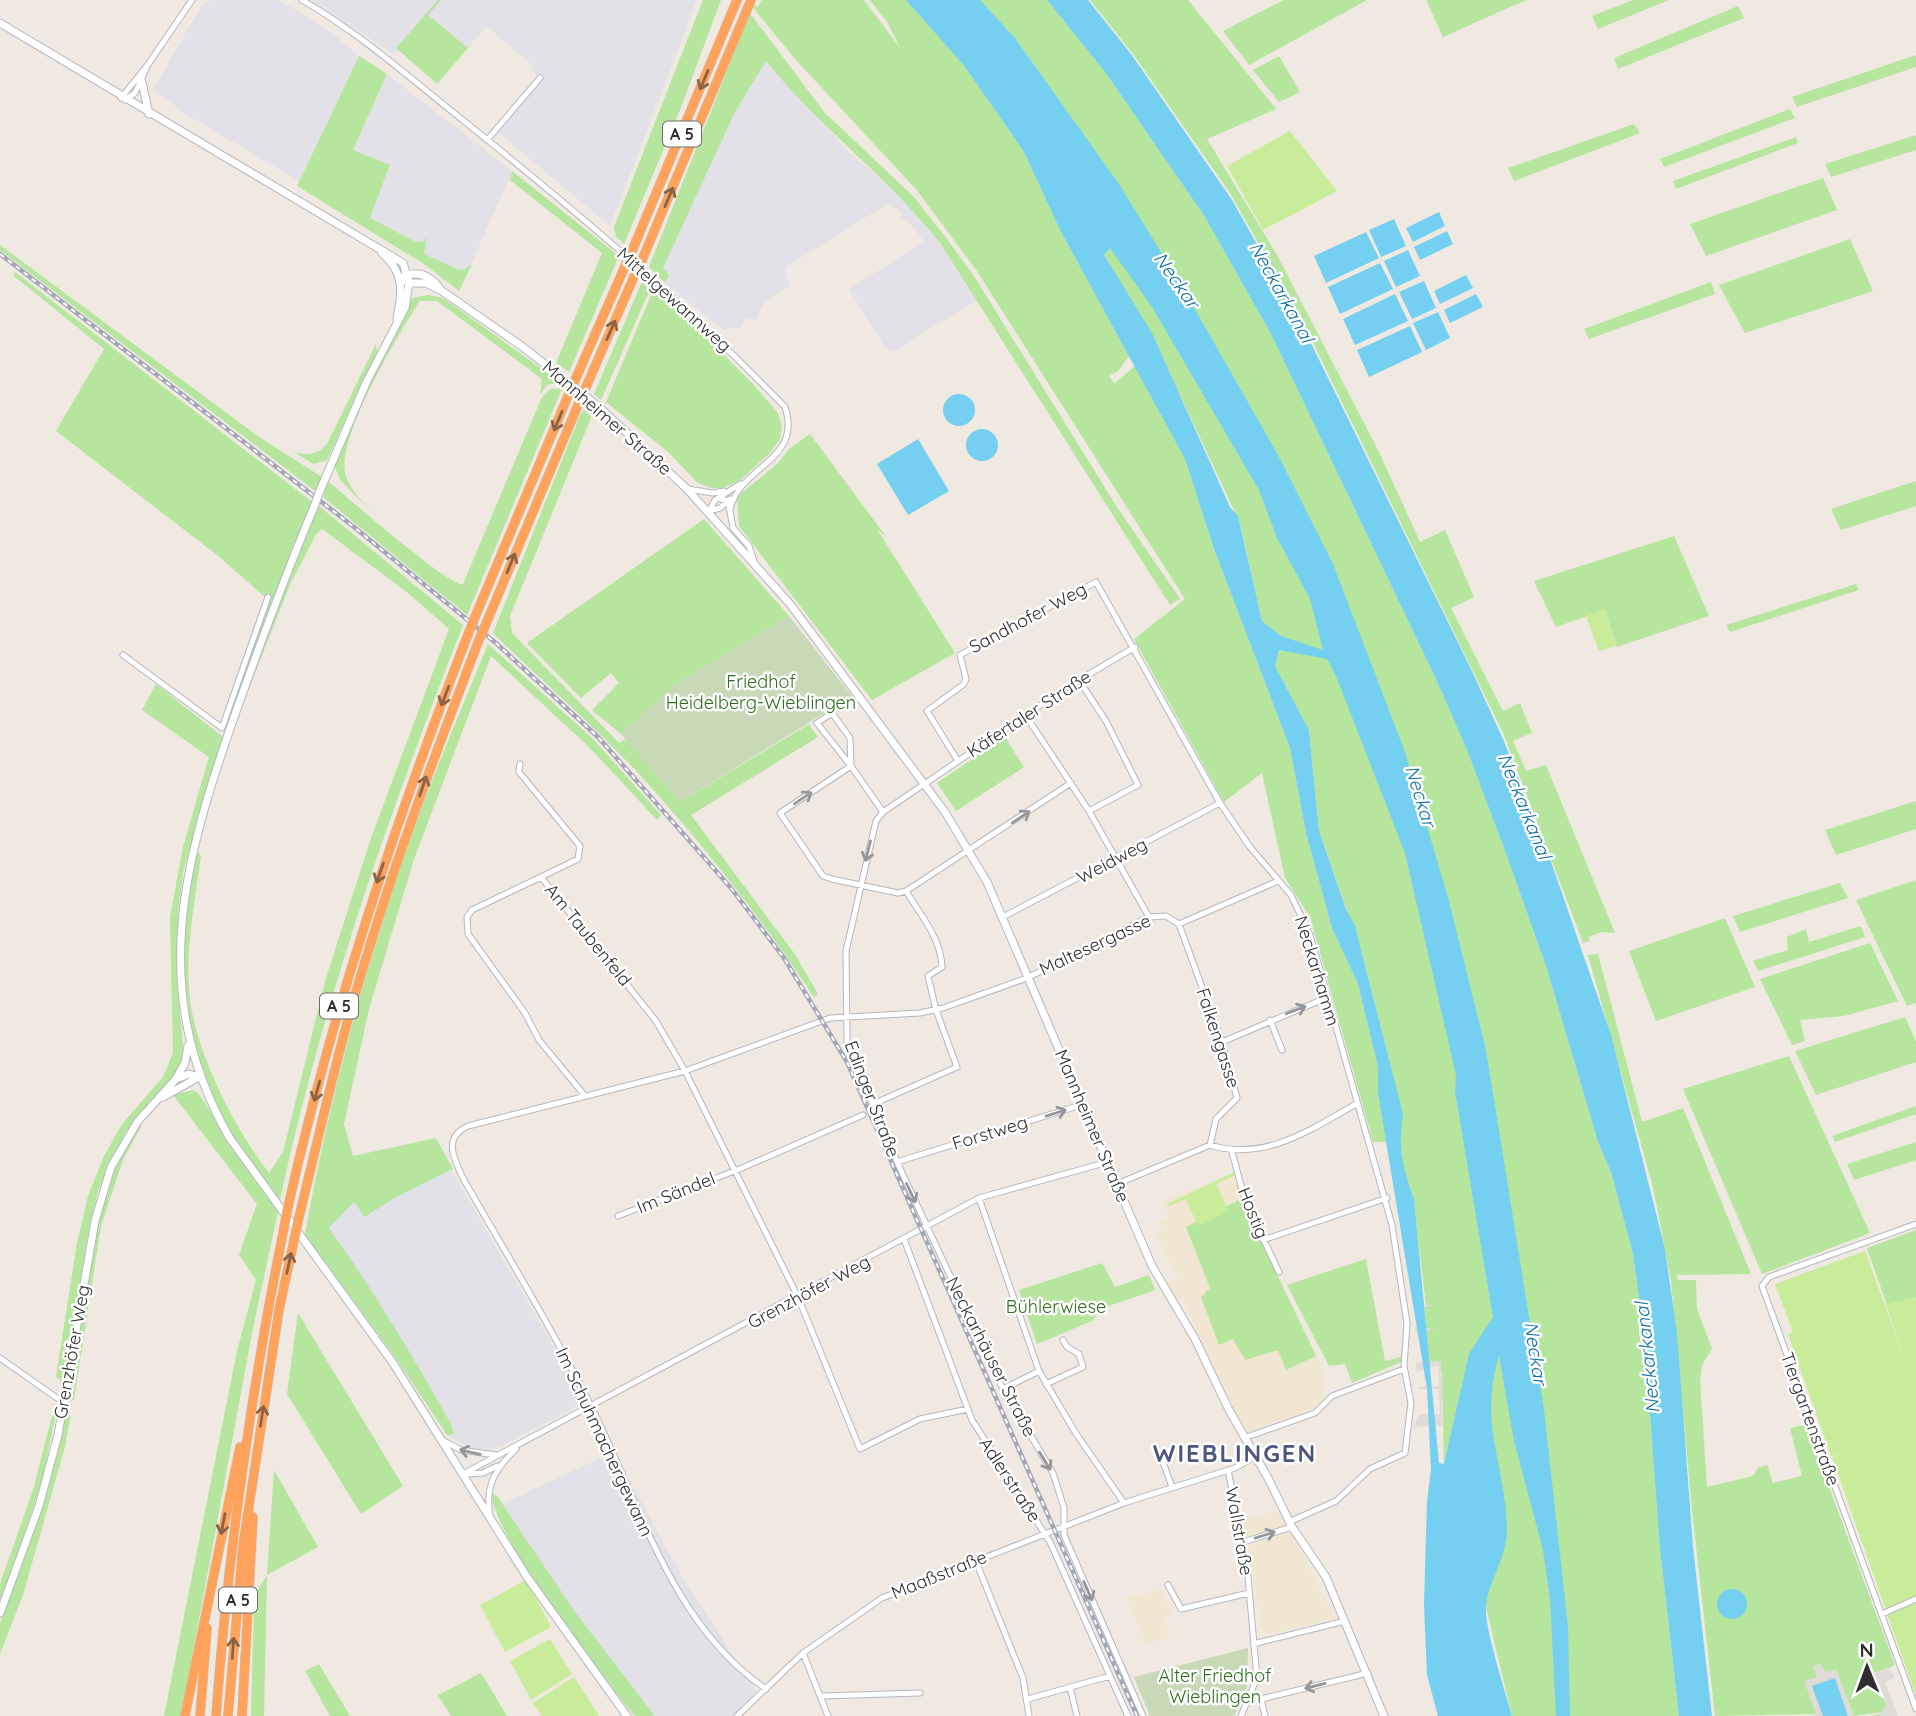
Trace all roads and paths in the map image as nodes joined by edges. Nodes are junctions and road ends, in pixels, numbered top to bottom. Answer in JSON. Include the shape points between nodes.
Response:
{"nodes":[{"id":1,"x":192,"y":0,"type":"edge"},
{"id":2,"x":302,"y":0,"type":"edge"},
{"id":3,"x":737,"y":0,"type":"edge"},
{"id":4,"x":751,"y":0,"type":"edge"},
{"id":5,"x":0,"y":23,"type":"edge"},
{"id":6,"x":147,"y":66,"type":"junction"},
{"id":7,"x":540,"y":78,"type":"dead end"},
{"id":8,"x":142,"y":82,"type":"junction"},
{"id":9,"x":123,"y":99,"type":"junction"},
{"id":10,"x":149,"y":114,"type":"junction"},
{"id":11,"x":487,"y":140,"type":"junction"},
{"id":12,"x":406,"y":278,"type":"junction"},
{"id":13,"x":687,"y":489,"type":"junction"},
{"id":14,"x":734,"y":490,"type":"junction"},
{"id":15,"x":718,"y":498,"type":"junction"},
{"id":16,"x":728,"y":501,"type":"junction"},
{"id":17,"x":730,"y":510,"type":"junction"},
{"id":18,"x":709,"y":511,"type":"junction"},
{"id":19,"x":755,"y":564,"type":"junction"},
{"id":20,"x":1096,"y":582,"type":"joint"},
{"id":21,"x":268,"y":597,"type":"dead end"},
{"id":22,"x":1135,"y":647,"type":"junction"},
{"id":23,"x":123,"y":655,"type":"dead end"},
{"id":24,"x":1079,"y":680,"type":"junction"},
{"id":25,"x":1026,"y":716,"type":"junction"},
{"id":26,"x":225,"y":730,"type":"junction"},
{"id":27,"x":958,"y":761,"type":"junction"},
{"id":28,"x":520,"y":764,"type":"dead end"},
{"id":29,"x":851,"y":766,"type":"junction"},
{"id":30,"x":1071,"y":783,"type":"junction"},
{"id":31,"x":925,"y":784,"type":"junction"},
{"id":32,"x":1220,"y":803,"type":"junction"},
{"id":33,"x":1089,"y":811,"type":"junction"},
{"id":34,"x":883,"y":812,"type":"junction"},
{"id":35,"x":970,"y":850,"type":"junction"},
{"id":36,"x":1115,"y":860,"type":"junction"},
{"id":37,"x":541,"y":877,"type":"junction"},
{"id":38,"x":1278,"y":881,"type":"junction"},
{"id":39,"x":860,"y":885,"type":"junction"},
{"id":40,"x":906,"y":891,"type":"junction"},
{"id":41,"x":1003,"y":917,"type":"junction"},
{"id":42,"x":1149,"y":917,"type":"junction"},
{"id":43,"x":1179,"y":924,"type":"junction"},
{"id":44,"x":1027,"y":978,"type":"junction"},
{"id":45,"x":1326,"y":998,"type":"junction"},
{"id":46,"x":936,"y":1010,"type":"junction"},
{"id":47,"x":846,"y":1015,"type":"junction"},
{"id":48,"x":1270,"y":1020,"type":"junction"},
{"id":49,"x":188,"y":1038,"type":"junction"},
{"id":50,"x":1222,"y":1042,"type":"junction"},
{"id":51,"x":1282,"y":1051,"type":"dead end"},
{"id":52,"x":685,"y":1071,"type":"junction"},
{"id":53,"x":199,"y":1077,"type":"junction"},
{"id":54,"x":176,"y":1079,"type":"junction"},
{"id":55,"x":184,"y":1087,"type":"junction"},
{"id":56,"x":585,"y":1096,"type":"junction"},
{"id":57,"x":208,"y":1098,"type":"junction"},
{"id":58,"x":156,"y":1101,"type":"junction"},
{"id":59,"x":873,"y":1104,"type":"junction"},
{"id":60,"x":1084,"y":1104,"type":"junction"},
{"id":61,"x":1356,"y":1104,"type":"junction"},
{"id":62,"x":863,"y":1115,"type":"dead end"},
{"id":63,"x":1210,"y":1145,"type":"junction"},
{"id":64,"x":1231,"y":1152,"type":"junction"},
{"id":65,"x":897,"y":1161,"type":"junction"},
{"id":66,"x":1108,"y":1162,"type":"junction"},
{"id":67,"x":734,"y":1170,"type":"junction"},
{"id":68,"x":1117,"y":1184,"type":"junction"},
{"id":69,"x":979,"y":1198,"type":"junction"},
{"id":70,"x":1387,"y":1198,"type":"junction"},
{"id":71,"x":618,"y":1216,"type":"dead end"},
{"id":72,"x":1916,"y":1224,"type":"edge"},
{"id":73,"x":927,"y":1225,"type":"junction"},
{"id":74,"x":904,"y":1239,"type":"junction"},
{"id":75,"x":1263,"y":1240,"type":"junction"},
{"id":76,"x":1279,"y":1272,"type":"dead end"},
{"id":77,"x":798,"y":1297,"type":"junction"},
{"id":78,"x":1063,"y":1340,"type":"dead end"},
{"id":79,"x":0,"y":1358,"type":"edge"},
{"id":80,"x":1404,"y":1369,"type":"junction"},
{"id":81,"x":1040,"y":1371,"type":"junction"},
{"id":82,"x":1046,"y":1384,"type":"junction"},
{"id":83,"x":1003,"y":1390,"type":"junction"},
{"id":84,"x":64,"y":1403,"type":"junction"},
{"id":85,"x":592,"y":1408,"type":"junction"},
{"id":86,"x":968,"y":1409,"type":"junction"},
{"id":87,"x":248,"y":1419,"type":"junction"},
{"id":88,"x":1244,"y":1438,"type":"junction"},
{"id":89,"x":444,"y":1441,"type":"junction"},
{"id":90,"x":519,"y":1446,"type":"junction"},
{"id":91,"x":1159,"y":1451,"type":"dead end"},
{"id":92,"x":499,"y":1455,"type":"junction"},
{"id":93,"x":1256,"y":1456,"type":"junction"},
{"id":94,"x":500,"y":1464,"type":"junction"},
{"id":95,"x":1228,"y":1469,"type":"junction"},
{"id":96,"x":463,"y":1474,"type":"junction"},
{"id":97,"x":251,"y":1484,"type":"junction"},
{"id":98,"x":1172,"y":1487,"type":"junction"},
{"id":99,"x":1124,"y":1503,"type":"junction"},
{"id":100,"x":491,"y":1520,"type":"junction"},
{"id":101,"x":1291,"y":1524,"type":"junction"},
{"id":102,"x":1065,"y":1526,"type":"junction"},
{"id":103,"x":1045,"y":1533,"type":"junction"},
{"id":104,"x":1243,"y":1542,"type":"junction"},
{"id":105,"x":975,"y":1559,"type":"junction"},
{"id":106,"x":212,"y":1578,"type":"junction"},
{"id":107,"x":1168,"y":1585,"type":"dead end"},
{"id":108,"x":1249,"y":1592,"type":"junction"},
{"id":109,"x":1916,"y":1599,"type":"edge"},
{"id":110,"x":0,"y":1613,"type":"edge"},
{"id":111,"x":1882,"y":1614,"type":"junction"},
{"id":112,"x":1346,"y":1620,"type":"junction"},
{"id":113,"x":1253,"y":1644,"type":"junction"},
{"id":114,"x":803,"y":1653,"type":"junction"},
{"id":115,"x":1368,"y":1672,"type":"junction"},
{"id":116,"x":1110,"y":1676,"type":"junction"},
{"id":117,"x":1070,"y":1687,"type":"junction"},
{"id":118,"x":766,"y":1689,"type":"junction"},
{"id":119,"x":1252,"y":1691,"type":"junction"},
{"id":120,"x":920,"y":1693,"type":"dead end"},
{"id":121,"x":822,"y":1696,"type":"junction"},
{"id":122,"x":1028,"y":1699,"type":"junction"},
{"id":123,"x":1261,"y":1699,"type":"junction"},
{"id":124,"x":1916,"y":1709,"type":"edge"},
{"id":125,"x":185,"y":1716,"type":"edge"},
{"id":126,"x":200,"y":1716,"type":"edge"},
{"id":127,"x":216,"y":1716,"type":"edge"},
{"id":128,"x":228,"y":1716,"type":"edge"},
{"id":129,"x":245,"y":1716,"type":"edge"},
{"id":130,"x":627,"y":1716,"type":"edge"},
{"id":131,"x":737,"y":1716,"type":"edge"},
{"id":132,"x":828,"y":1716,"type":"edge"},
{"id":133,"x":1029,"y":1716,"type":"edge"},
{"id":134,"x":1077,"y":1716,"type":"edge"},
{"id":135,"x":1128,"y":1716,"type":"edge"},
{"id":136,"x":1143,"y":1716,"type":"edge"},
{"id":137,"x":1241,"y":1716,"type":"edge"},
{"id":138,"x":1265,"y":1716,"type":"edge"},
{"id":139,"x":1384,"y":1716,"type":"edge"}],
"edges":[{"from":1,"to":6,"type":"street"},
{"from":2,"to":11,"type":"street","name":"Mittelgewannweg","via":[[362,40]]},
{"from":3,"to":87,"type":"highway","number":"A 5","one_way":true,"bridge":true,"via":[[475,617],[362,927],[288,1207]]},
{"from":97,"to":4,"type":"highway","number":"A 5","one_way":true,"bridge":true,"via":[[299,1217],[366,957],[479,640]]},
{"from":5,"to":9,"type":"main road"},
{"from":6,"to":8,"type":"street"},
{"from":6,"to":9,"type":"street"},
{"from":7,"to":11,"type":"street"},
{"from":8,"to":9,"type":"street"},
{"from":8,"to":10,"type":"main road"},
{"from":9,"to":10,"type":"main road"},
{"from":10,"to":12,"type":"main road","via":[[374,245]]},
{"from":11,"to":14,"type":"street","name":"Mittelgewannweg","via":[[655,279],[785,407],[789,426],[782,447]]},
{"from":12,"to":13,"type":"main road","name":"Mannheimer Straße","via":[[442,291],[562,376]]},
{"from":12,"to":26,"type":"main road","bridge":true,"via":[[395,325],[351,416]]},
{"from":13,"to":14,"type":"street","name":"Mittelgewannweg"},
{"from":13,"to":18,"type":"main road","name":"Mannheimer Straße"},
{"from":14,"to":15,"type":"street","name":"Mittelgewannweg"},
{"from":14,"to":16,"type":"street","name":"Mittelgewannweg"},
{"from":14,"to":17,"type":"street"},
{"from":15,"to":16,"type":"street"},
{"from":15,"to":18,"type":"street","name":"Mittelgewannweg"},
{"from":16,"to":17,"type":"street"},
{"from":16,"to":18,"type":"street","name":"Mittelgewannweg"},
{"from":17,"to":19,"type":"street","name":"Mannheimer Straße","via":[[733,528],[749,546]]},
{"from":18,"to":19,"type":"main road","name":"Mannheimer Straße"},
{"from":19,"to":31,"type":"main road","name":"Mannheimer Straße"},
{"from":20,"to":22,"type":"street","name":"Neckarhamm"},
{"from":20,"to":27,"type":"street","name":"Sandhofer Weg","via":[[960,655],[964,684],[927,711]]},
{"from":21,"to":26,"type":"street"},
{"from":22,"to":24,"type":"street","name":"Käfertaler Straße"},
{"from":22,"to":32,"type":"street","name":"Neckarhamm"},
{"from":23,"to":26,"type":"street"},
{"from":24,"to":25,"type":"street","name":"Käfertaler Straße"},
{"from":24,"to":33,"type":"street","via":[[1138,785]]},
{"from":25,"to":27,"type":"street","name":"Käfertaler Straße"},
{"from":25,"to":30,"type":"street"},
{"from":26,"to":49,"type":"main road","via":[[186,884],[180,954]]},
{"from":27,"to":31,"type":"street","name":"Käfertaler Straße"},
{"from":28,"to":37,"type":"street","via":[[519,772],[580,846],[578,859]]},
{"from":29,"to":29,"type":"street","via":[[850,738],[832,713],[817,723]]},
{"from":29,"to":34,"type":"street"},
{"from":39,"to":29,"type":"street","one_way":true,"via":[[823,876],[780,813]]},
{"from":30,"to":33,"type":"street"},
{"from":35,"to":30,"type":"street","one_way":true},
{"from":31,"to":34,"type":"street"},
{"from":31,"to":35,"type":"main road","name":"Mannheimer Straße"},
{"from":32,"to":36,"type":"street","name":"Weidweg"},
{"from":32,"to":38,"type":"street","name":"Neckarhamm"},
{"from":33,"to":36,"type":"street"},
{"from":34,"to":39,"type":"street","name":"Edinger Straße","one_way":true,"via":[[876,821]]},
{"from":35,"to":40,"type":"street"},
{"from":35,"to":41,"type":"main road","name":"Mannheimer Straße"},
{"from":36,"to":41,"type":"street","name":"Weidweg"},
{"from":36,"to":42,"type":"street"},
{"from":37,"to":52,"type":"street","name":"Am Taubenfeld","via":[[656,1021]]},
{"from":37,"to":56,"type":"street","name":"Am Taubenfeld","via":[[472,910],[467,934],[525,1013],[538,1040]]},
{"from":38,"to":43,"type":"street","name":"Maltesergasse"},
{"from":38,"to":45,"type":"street","name":"Neckarhamm","via":[[1305,923]]},
{"from":39,"to":40,"type":"street"},
{"from":39,"to":47,"type":"street","name":"Edinger Straße","via":[[845,963]]},
{"from":40,"to":46,"type":"street","via":[[942,956],[942,967],[928,976]]},
{"from":41,"to":44,"type":"main road","name":"Mannheimer Straße"},
{"from":42,"to":43,"type":"street","name":"Maltesergasse","via":[[1166,916]]},
{"from":42,"to":44,"type":"street","name":"Maltesergasse"},
{"from":43,"to":50,"type":"street","name":"Falkengasse"},
{"from":44,"to":46,"type":"street"},
{"from":44,"to":60,"type":"main road","name":"Mannheimer Straße"},
{"from":48,"to":45,"type":"street","one_way":true},
{"from":45,"to":61,"type":"street","name":"Neckarhamm"},
{"from":46,"to":47,"type":"street"},
{"from":46,"to":59,"type":"street","via":[[957,1067]]},
{"from":47,"to":52,"type":"street"},
{"from":47,"to":59,"type":"street","name":"Edinger Straße","via":[[847,1043]]},
{"from":48,"to":50,"type":"street"},
{"from":48,"to":51,"type":"street"},
{"from":49,"to":53,"type":"main road"},
{"from":49,"to":54,"type":"main road","via":[[187,1056]]},
{"from":50,"to":63,"type":"street","name":"Falkengasse","via":[[1237,1098],[1216,1119]]},
{"from":52,"to":56,"type":"street"},
{"from":52,"to":67,"type":"street","name":"Am Taubenfeld"},
{"from":53,"to":54,"type":"main road","via":[[190,1074]]},
{"from":53,"to":55,"type":"main road","name":"Grenzhöfer Weg"},
{"from":53,"to":57,"type":"main road"},
{"from":54,"to":58,"type":"main road","name":"Grenzhöfer Weg"},
{"from":55,"to":57,"type":"main road","via":[[198,1089]]},
{"from":55,"to":58,"type":"main road","name":"Grenzhöfer Weg"},
{"from":56,"to":85,"type":"street","name":"Im Schuhmachergewann","via":[[468,1126],[452,1139],[452,1149],[464,1180]]},
{"from":57,"to":89,"type":"main road","via":[[246,1162],[393,1363]]},
{"from":58,"to":84,"type":"main road","name":"Grenzhöfer Weg","via":[[124,1142],[102,1195]]},
{"from":59,"to":65,"type":"street","name":"Edinger Straße"},
{"from":65,"to":60,"type":"street","name":"Forstweg","one_way":true},
{"from":60,"to":66,"type":"main road","name":"Mannheimer Straße"},
{"from":61,"to":64,"type":"street","via":[[1296,1138]]},
{"from":61,"to":70,"type":"street","name":"Neckarhamm"},
{"from":62,"to":67,"type":"street","name":"Im Sändel"},
{"from":63,"to":64,"type":"street"},
{"from":63,"to":68,"type":"street"},
{"from":64,"to":75,"type":"street","name":"Hostig"},
{"from":65,"to":73,"type":"street","name":"Edinger Straße","one_way":true},
{"from":66,"to":68,"type":"main road","name":"Mannheimer Straße"},
{"from":66,"to":69,"type":"street","name":"Grenzhöfer Weg"},
{"from":67,"to":71,"type":"street","name":"Im Sändel"},
{"from":67,"to":77,"type":"street","name":"Am Taubenfeld"},
{"from":68,"to":88,"type":"main road","name":"Mannheimer Straße","via":[[1152,1266]]},
{"from":69,"to":73,"type":"street","name":"Grenzhöfer Weg"},
{"from":69,"to":81,"type":"street"},
{"from":70,"to":75,"type":"street"},
{"from":70,"to":80,"type":"street","name":"Neckarhamm","via":[[1407,1323]]},
{"from":72,"to":111,"type":"street","name":"Tiergartenstraße","via":[[1769,1277],[1762,1286]]},
{"from":73,"to":74,"type":"street","name":"Grenzhöfer Weg"},
{"from":73,"to":83,"type":"street","name":"Neckarhäuser Straße"},
{"from":74,"to":77,"type":"street","name":"Grenzhöfer Weg"},
{"from":74,"to":86,"type":"street","name":"Adlerstraße"},
{"from":75,"to":76,"type":"street","name":"Hostig"},
{"from":77,"to":85,"type":"street","name":"Grenzhöfer Weg"},
{"from":77,"to":86,"type":"street","name":"Am Taubenfeld","via":[[860,1448],[920,1419],[942,1418]]},
{"from":78,"to":82,"type":"street","via":[[1079,1354],[1083,1367]]},
{"from":79,"to":84,"type":"street"},
{"from":80,"to":88,"type":"street","via":[[1332,1396],[1315,1413]]},
{"from":80,"to":101,"type":"street","name":"Neckarhamm","via":[[1411,1403],[1405,1453],[1370,1469],[1336,1501]]},
{"from":81,"to":82,"type":"street"},
{"from":81,"to":83,"type":"street"},
{"from":82,"to":99,"type":"street"},
{"from":83,"to":102,"type":"street","name":"Neckarhäuser Straße","one_way":true,"via":[[1054,1475]]},
{"from":84,"to":110,"type":"main road","name":"Grenzhöfer Weg","via":[[38,1506]]},
{"from":85,"to":90,"type":"street","name":"Grenzhöfer Weg"},
{"from":85,"to":118,"type":"street","name":"Im Schuhmachergewann","via":[[671,1581],[728,1655]]},
{"from":86,"to":103,"type":"street","name":"Adlerstraße"},
{"from":87,"to":106,"type":"highway","one_way":true},
{"from":87,"to":127,"type":"highway","number":"A 5"},
{"from":88,"to":93,"type":"main road","name":"Mannheimer Straße"},
{"from":92,"to":89,"type":"street","one_way":true,"via":[[461,1450]]},
{"from":89,"to":96,"type":"main road"},
{"from":90,"to":92,"type":"street","name":"Grenzhöfer Weg"},
{"from":90,"to":94,"type":"street","name":"Grenzhöfer Weg"},
{"from":91,"to":98,"type":"street"},
{"from":92,"to":96,"type":"street","name":"Grenzhöfer Weg"},
{"from":93,"to":95,"type":"street","name":"Maaßstraße"},
{"from":93,"to":101,"type":"main road","name":"Mannheimer Straße"},
{"from":94,"to":96,"type":"street","name":"Grenzhöfer Weg","via":[[483,1473]]},
{"from":94,"to":100,"type":"street","name":"Grenzhöfer Weg","via":[[488,1492]]},
{"from":95,"to":98,"type":"street","name":"Maaßstraße"},
{"from":95,"to":104,"type":"street","name":"Wallstraße"},
{"from":96,"to":100,"type":"main road"},
{"from":128,"to":97,"type":"highway","number":"A 5","one_way":true},
{"from":97,"to":129,"type":"highway","number":"A 5","via":[[254,1507]]},
{"from":98,"to":99,"type":"street","name":"Maaßstraße"},
{"from":99,"to":102,"type":"street","name":"Maaßstraße"},
{"from":100,"to":130,"type":"main road"},
{"from":104,"to":101,"type":"street","one_way":true},
{"from":101,"to":112,"type":"main road","name":"Mannheimer Straße","via":[[1326,1577]]},
{"from":102,"to":103,"type":"street","name":"Maaßstraße"},
{"from":102,"to":136,"type":"street","name":"Adlerstraße","one_way":true,"via":[[1079,1570]]},
{"from":103,"to":105,"type":"street","name":"Maaßstraße"},
{"from":103,"to":116,"type":"street","name":"Adlerstraße"},
{"from":104,"to":108,"type":"street","name":"Wallstraße"},
{"from":105,"to":114,"type":"street","name":"Maaßstraße","via":[[882,1598]]},
{"from":105,"to":122,"type":"street"},
{"from":106,"to":125,"type":"highway"},
{"from":106,"to":126,"type":"highway"},
{"from":107,"to":108,"type":"street","name":"Wallstraße","via":[[1181,1609]]},
{"from":108,"to":113,"type":"street","name":"Wallstraße"},
{"from":109,"to":111,"type":"street"},
{"from":111,"to":124,"type":"street","name":"Tiergartenstraße"},
{"from":112,"to":113,"type":"street"},
{"from":112,"to":115,"type":"main road","name":"Mannheimer Straße"},
{"from":113,"to":119,"type":"street","name":"Wallstraße","via":[[1256,1678]]},
{"from":114,"to":118,"type":"street","name":"Maaßstraße"},
{"from":114,"to":121,"type":"street"},
{"from":115,"to":123,"type":"street","one_way":true},
{"from":115,"to":139,"type":"main road","name":"Mannheimer Straße"},
{"from":116,"to":117,"type":"street"},
{"from":116,"to":135,"type":"street","name":"Adlerstraße"},
{"from":117,"to":122,"type":"street"},
{"from":117,"to":134,"type":"street"},
{"from":118,"to":131,"type":"street","name":"Maaßstraße"},
{"from":119,"to":123,"type":"street"},
{"from":119,"to":137,"type":"street"},
{"from":120,"to":121,"type":"street"},
{"from":121,"to":132,"type":"street"},
{"from":122,"to":133,"type":"street"},
{"from":123,"to":138,"type":"street"}]}
